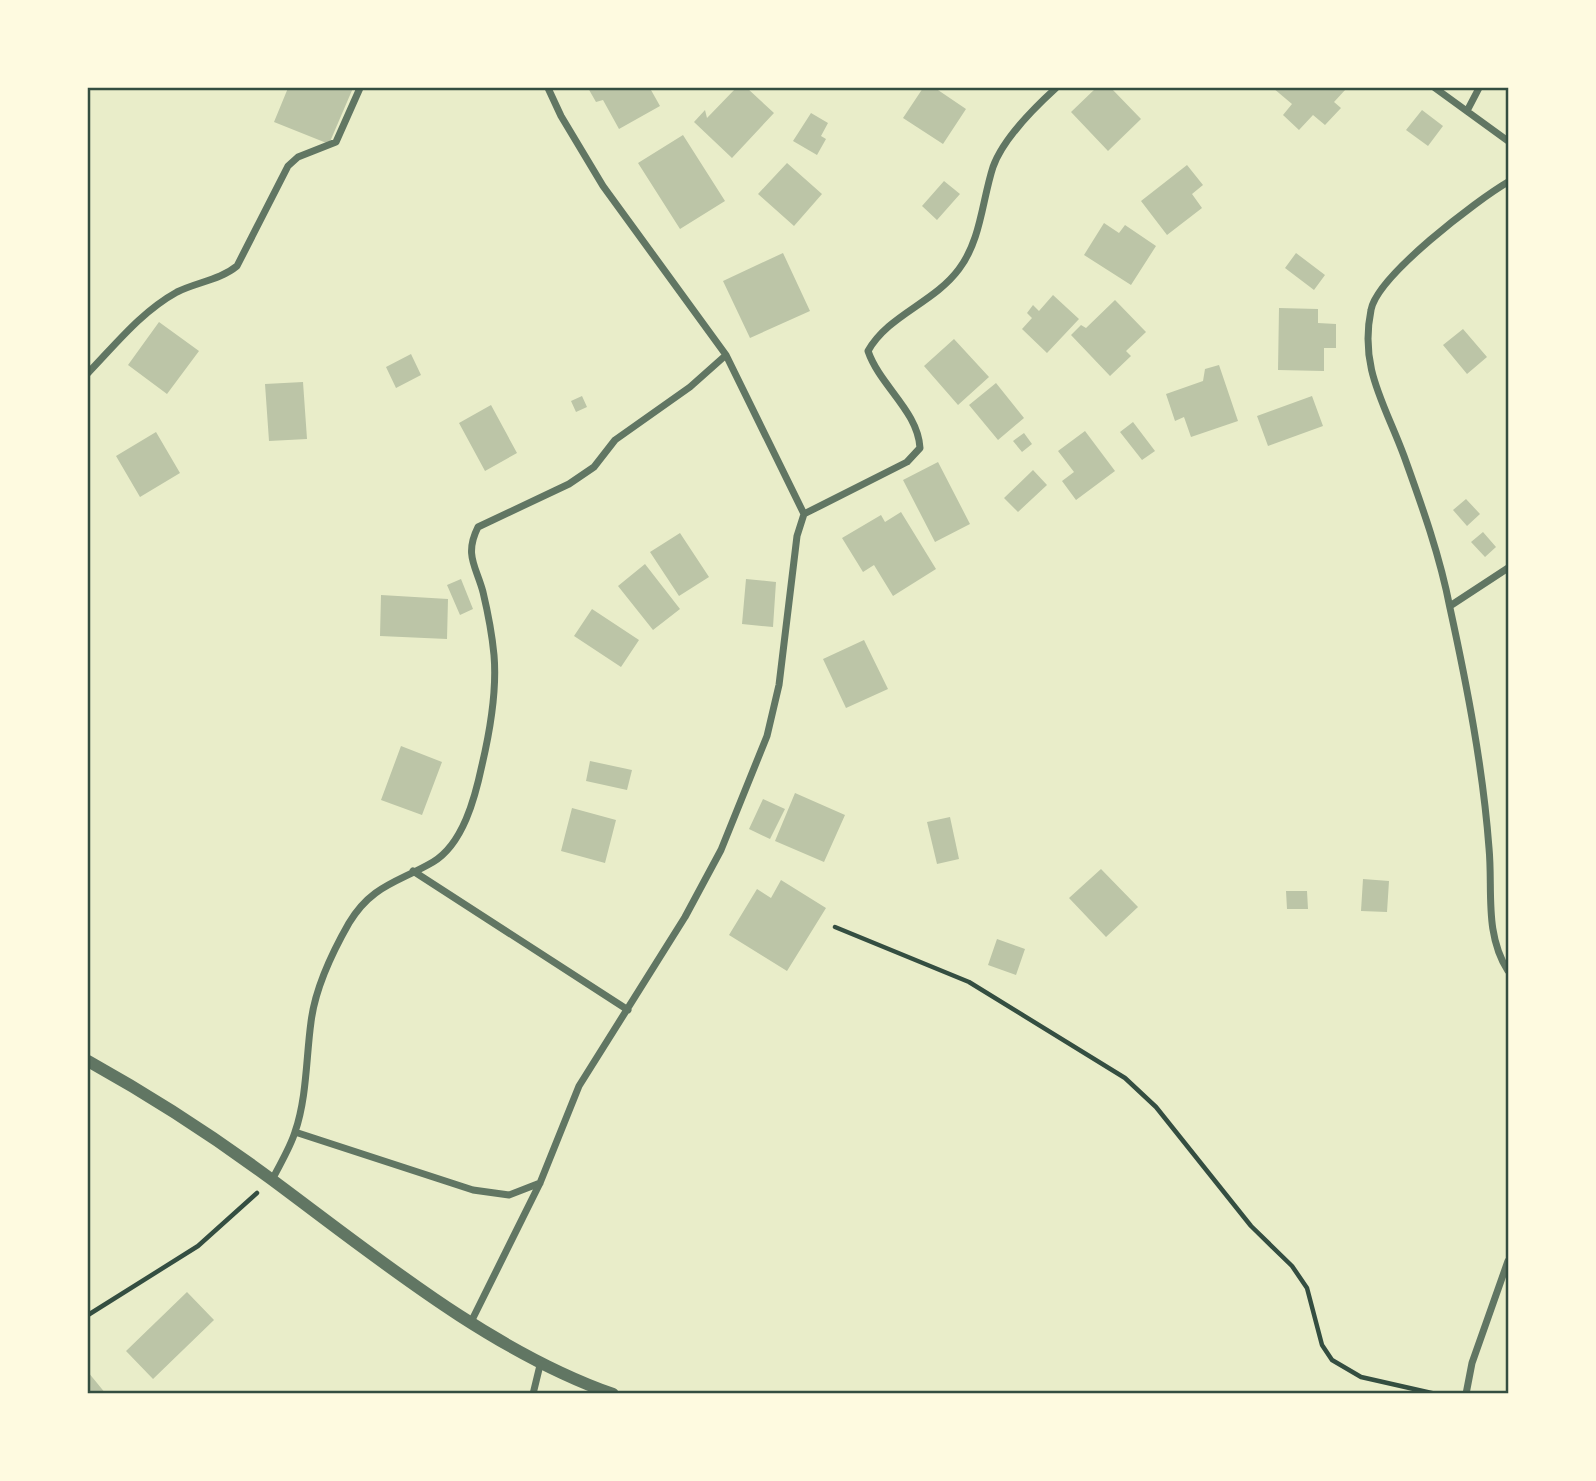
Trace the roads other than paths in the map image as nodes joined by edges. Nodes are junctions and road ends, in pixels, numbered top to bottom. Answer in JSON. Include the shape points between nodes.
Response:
{"nodes":[{"id":1,"x":360,"y":88,"type":"edge"},
{"id":2,"x":548,"y":88,"type":"edge"},
{"id":3,"x":1056,"y":88,"type":"edge"},
{"id":4,"x":1435,"y":88,"type":"edge"},
{"id":5,"x":1479,"y":88,"type":"edge"},
{"id":6,"x":1467,"y":111,"type":"junction"},
{"id":7,"x":1508,"y":141,"type":"edge"},
{"id":8,"x":1508,"y":182,"type":"edge"},
{"id":9,"x":726,"y":355,"type":"junction"},
{"id":10,"x":88,"y":373,"type":"edge"},
{"id":11,"x":804,"y":514,"type":"junction"},
{"id":12,"x":1508,"y":568,"type":"edge"},
{"id":13,"x":1450,"y":606,"type":"junction"},
{"id":14,"x":413,"y":871,"type":"junction"},
{"id":15,"x":1508,"y":971,"type":"edge"},
{"id":16,"x":628,"y":1010,"type":"junction"},
{"id":17,"x":88,"y":1061,"type":"edge"},
{"id":18,"x":295,"y":1132,"type":"junction"},
{"id":19,"x":272,"y":1180,"type":"junction"},
{"id":20,"x":540,"y":1183,"type":"junction"},
{"id":21,"x":1508,"y":1262,"type":"edge"},
{"id":22,"x":471,"y":1322,"type":"junction"},
{"id":23,"x":541,"y":1361,"type":"junction"},
{"id":24,"x":533,"y":1394,"type":"edge"},
{"id":25,"x":613,"y":1394,"type":"edge"},
{"id":26,"x":1466,"y":1394,"type":"edge"}],
"edges":[{"from":1,"to":10,"type":"street","via":[[336,142],[298,157],[288,166],[237,266],[154,307]]},
{"from":2,"to":9,"type":"street","via":[[603,186]]},
{"from":3,"to":11,"type":"street","via":[[1026,116],[993,165],[970,253],[958,271],[928,301],[878,332],[868,351],[919,430],[920,448],[907,461]]},
{"from":4,"to":6,"type":"street"},
{"from":5,"to":6,"type":"street"},
{"from":6,"to":7,"type":"street"},
{"from":8,"to":13,"type":"street","via":[[1456,218],[1395,273],[1371,307],[1367,353],[1374,384],[1415,490]]},
{"from":9,"to":11,"type":"street"},
{"from":9,"to":14,"type":"street","via":[[690,387],[615,440],[594,467],[569,484],[478,527],[471,542],[472,566],[482,590],[494,658],[482,765],[468,814],[454,842],[434,861]]},
{"from":11,"to":16,"type":"street","via":[[767,736],[721,850]]},
{"from":12,"to":13,"type":"street"},
{"from":13,"to":15,"type":"street","via":[[1489,848],[1491,928]]},
{"from":14,"to":16,"type":"street"},
{"from":14,"to":18,"type":"street","via":[[370,895],[336,950],[311,1018]]},
{"from":16,"to":20,"type":"street","via":[[579,1086]]},
{"from":17,"to":19,"type":"street","via":[[223,1144]]},
{"from":18,"to":19,"type":"street"},
{"from":18,"to":20,"type":"street","via":[[473,1190],[509,1195]]},
{"from":19,"to":22,"type":"street","via":[[393,1271]]},
{"from":20,"to":22,"type":"street"},
{"from":21,"to":26,"type":"street","via":[[1472,1363]]},
{"from":22,"to":23,"type":"street"},
{"from":23,"to":24,"type":"street"},
{"from":23,"to":25,"type":"street"}]}
